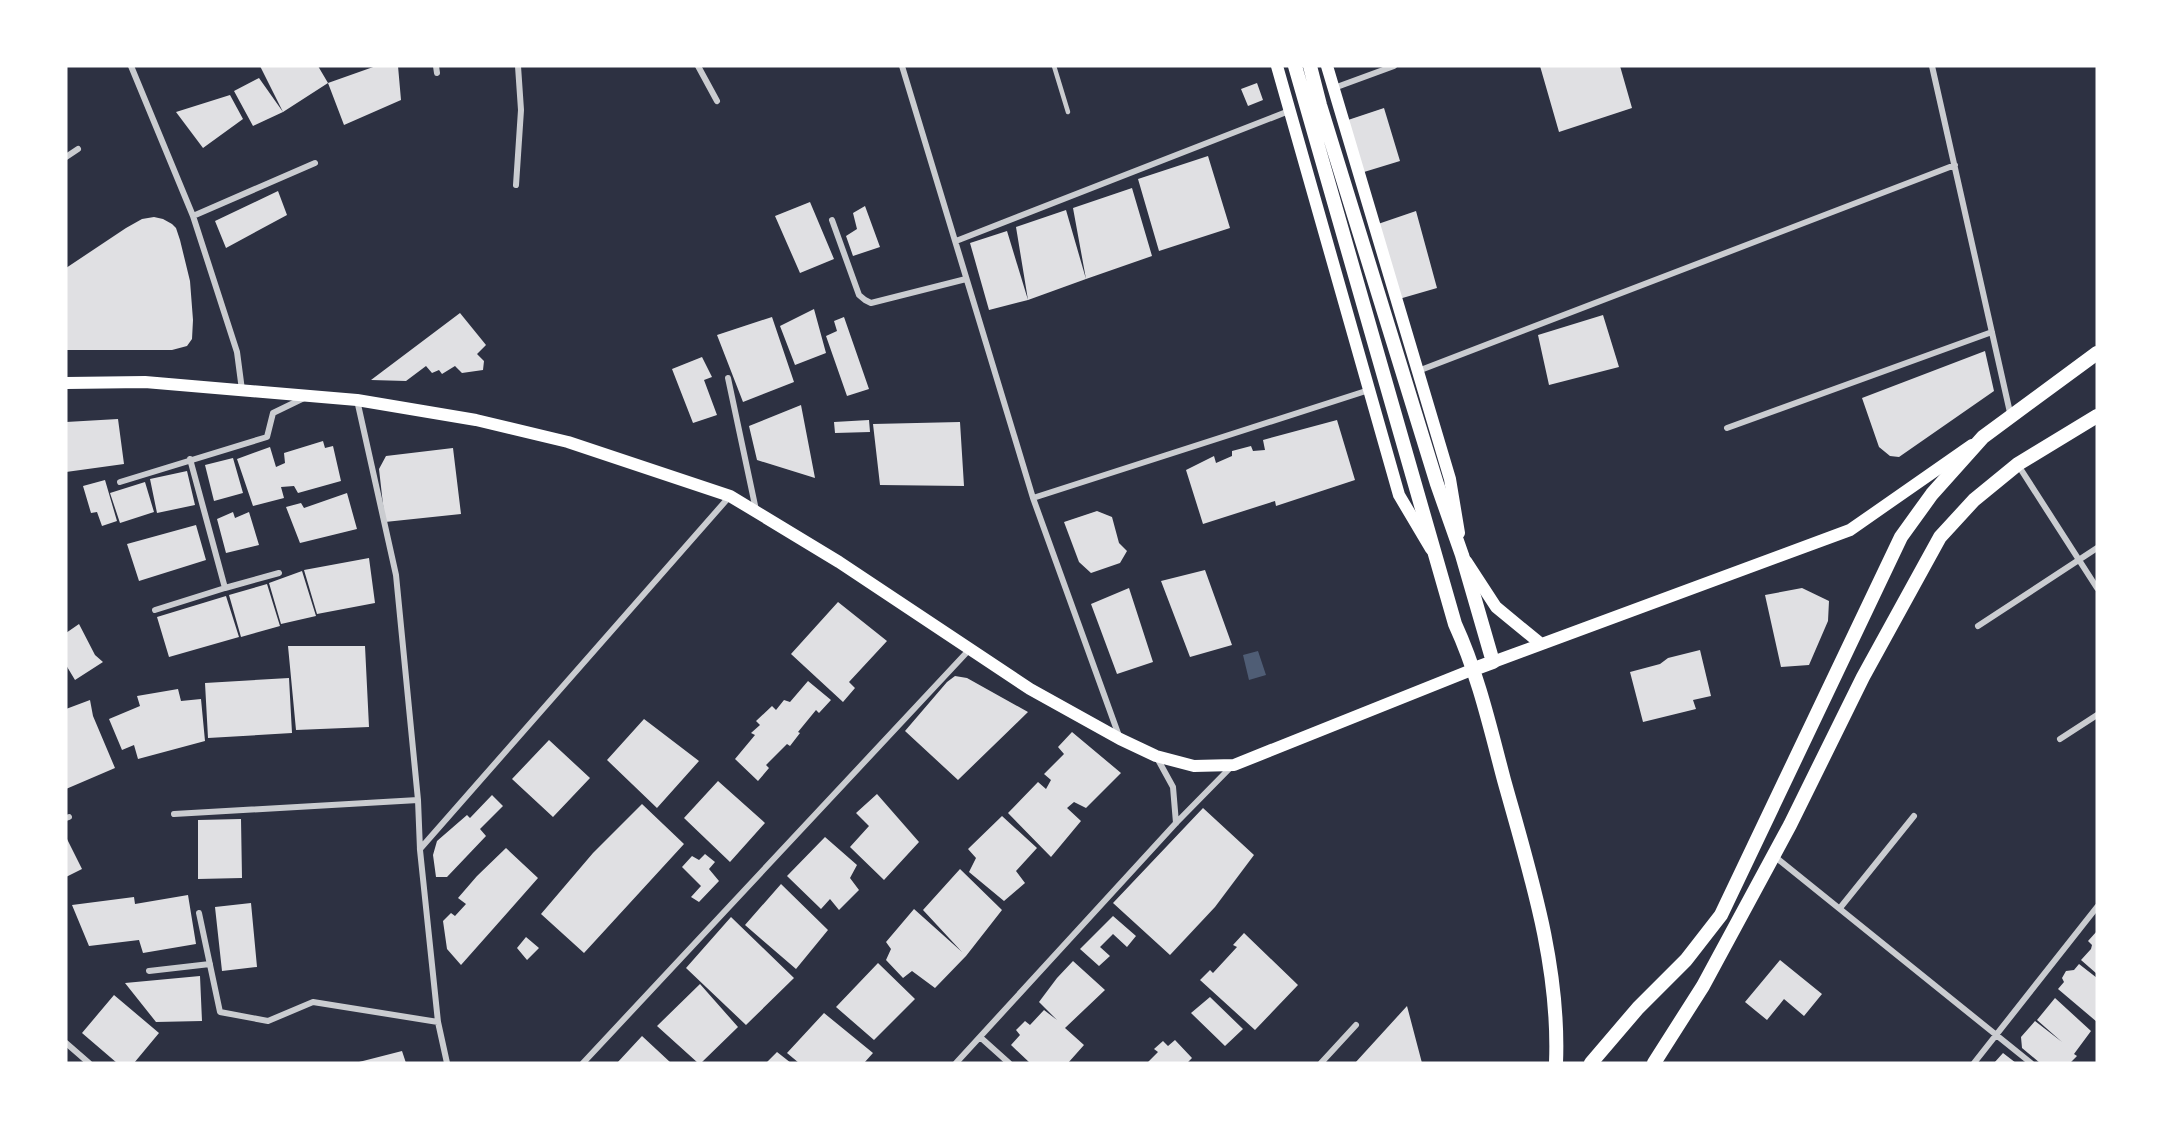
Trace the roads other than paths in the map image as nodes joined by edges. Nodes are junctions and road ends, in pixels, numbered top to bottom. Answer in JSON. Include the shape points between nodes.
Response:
{"nodes":[{"id":1,"x":131,"y":66,"type":"edge"},
{"id":2,"x":518,"y":66,"type":"edge"},
{"id":3,"x":698,"y":66,"type":"edge"},
{"id":4,"x":902,"y":66,"type":"edge"},
{"id":5,"x":1054,"y":66,"type":"edge"},
{"id":6,"x":1277,"y":66,"type":"edge"},
{"id":7,"x":1295,"y":66,"type":"edge"},
{"id":8,"x":1310,"y":66,"type":"edge"},
{"id":9,"x":1327,"y":66,"type":"edge"},
{"id":10,"x":1394,"y":66,"type":"edge"},
{"id":11,"x":1932,"y":66,"type":"edge"},
{"id":12,"x":1333,"y":88,"type":"junction"},
{"id":13,"x":717,"y":101,"type":"dead end"},
{"id":14,"x":1289,"y":111,"type":"junction"},
{"id":15,"x":1068,"y":112,"type":"dead end"},
{"id":16,"x":78,"y":149,"type":"dead end"},
{"id":17,"x":66,"y":157,"type":"edge"},
{"id":18,"x":315,"y":163,"type":"dead end"},
{"id":19,"x":1955,"y":165,"type":"junction"},
{"id":20,"x":516,"y":184,"type":"dead end"},
{"id":21,"x":193,"y":216,"type":"junction"},
{"id":22,"x":832,"y":220,"type":"dead end"},
{"id":23,"x":956,"y":241,"type":"junction"},
{"id":24,"x":966,"y":279,"type":"junction"},
{"id":25,"x":1992,"y":332,"type":"junction"},
{"id":26,"x":2097,"y":353,"type":"edge"},
{"id":27,"x":2097,"y":363,"type":"edge"},
{"id":28,"x":2080,"y":367,"type":"junction"},
{"id":29,"x":1418,"y":371,"type":"junction"},
{"id":30,"x":728,"y":378,"type":"dead end"},
{"id":31,"x":66,"y":382,"type":"edge"},
{"id":32,"x":242,"y":390,"type":"junction"},
{"id":33,"x":1369,"y":390,"type":"junction"},
{"id":34,"x":308,"y":396,"type":"junction"},
{"id":35,"x":357,"y":400,"type":"junction"},
{"id":36,"x":2097,"y":416,"type":"edge"},
{"id":37,"x":2011,"y":418,"type":"junction"},
{"id":38,"x":1727,"y":428,"type":"dead end"},
{"id":39,"x":1983,"y":437,"type":"junction"},
{"id":40,"x":190,"y":459,"type":"junction"},
{"id":41,"x":2018,"y":464,"type":"junction"},
{"id":42,"x":120,"y":482,"type":"dead end"},
{"id":43,"x":730,"y":496,"type":"junction"},
{"id":44,"x":1033,"y":498,"type":"junction"},
{"id":45,"x":756,"y":510,"type":"junction"},
{"id":46,"x":2097,"y":548,"type":"edge"},
{"id":47,"x":1462,"y":555,"type":"junction"},
{"id":48,"x":2079,"y":560,"type":"junction"},
{"id":49,"x":1438,"y":562,"type":"junction"},
{"id":50,"x":279,"y":573,"type":"dead end"},
{"id":51,"x":225,"y":588,"type":"junction"},
{"id":52,"x":2097,"y":588,"type":"edge"},
{"id":53,"x":155,"y":610,"type":"dead end"},
{"id":54,"x":1978,"y":626,"type":"dead end"},
{"id":55,"x":1541,"y":644,"type":"junction"},
{"id":56,"x":969,"y":650,"type":"junction"},
{"id":57,"x":1493,"y":662,"type":"junction"},
{"id":58,"x":1474,"y":669,"type":"junction"},
{"id":59,"x":2097,"y":715,"type":"edge"},
{"id":60,"x":1120,"y":739,"type":"junction"},
{"id":61,"x":2060,"y":739,"type":"dead end"},
{"id":62,"x":1156,"y":756,"type":"junction"},
{"id":63,"x":1234,"y":765,"type":"junction"},
{"id":64,"x":418,"y":800,"type":"junction"},
{"id":65,"x":174,"y":814,"type":"dead end"},
{"id":66,"x":1914,"y":816,"type":"dead end"},
{"id":67,"x":1176,"y":823,"type":"junction"},
{"id":68,"x":420,"y":850,"type":"junction"},
{"id":69,"x":1773,"y":855,"type":"junction"},
{"id":70,"x":2097,"y":907,"type":"edge"},
{"id":71,"x":1840,"y":908,"type":"junction"},
{"id":72,"x":199,"y":913,"type":"dead end"},
{"id":73,"x":210,"y":964,"type":"junction"},
{"id":74,"x":149,"y":971,"type":"dead end"},
{"id":75,"x":438,"y":1022,"type":"junction"},
{"id":76,"x":1356,"y":1025,"type":"dead end"},
{"id":77,"x":1997,"y":1035,"type":"junction"},
{"id":78,"x":980,"y":1037,"type":"junction"},
{"id":79,"x":66,"y":1043,"type":"edge"},
{"id":80,"x":89,"y":1063,"type":"edge"},
{"id":81,"x":447,"y":1063,"type":"edge"},
{"id":82,"x":583,"y":1063,"type":"edge"},
{"id":83,"x":956,"y":1063,"type":"edge"},
{"id":84,"x":1009,"y":1063,"type":"edge"},
{"id":85,"x":1321,"y":1063,"type":"edge"},
{"id":86,"x":1556,"y":1063,"type":"edge"},
{"id":87,"x":1592,"y":1063,"type":"edge"},
{"id":88,"x":1654,"y":1063,"type":"edge"},
{"id":89,"x":1974,"y":1063,"type":"edge"},
{"id":90,"x":2031,"y":1063,"type":"edge"}],
"edges":[{"from":1,"to":21,"type":"street"},
{"from":2,"to":20,"type":"street","via":[[521,110]]},
{"from":3,"to":13,"type":"street"},
{"from":4,"to":23,"type":"street"},
{"from":5,"to":15,"type":"lane"},
{"from":6,"to":14,"type":"main road"},
{"from":7,"to":49,"type":"main road"},
{"from":8,"to":47,"type":"main road"},
{"from":9,"to":12,"type":"main road"},
{"from":10,"to":12,"type":"street"},
{"from":11,"to":19,"type":"street"},
{"from":12,"to":29,"type":"main road"},
{"from":14,"to":23,"type":"street"},
{"from":14,"to":33,"type":"main road"},
{"from":16,"to":17,"type":"street"},
{"from":18,"to":21,"type":"street"},
{"from":19,"to":25,"type":"street"},
{"from":19,"to":29,"type":"street"},
{"from":21,"to":32,"type":"street","via":[[237,352]]},
{"from":22,"to":24,"type":"street","via":[[859,295],[871,303]]},
{"from":23,"to":24,"type":"street"},
{"from":24,"to":44,"type":"street"},
{"from":25,"to":37,"type":"street"},
{"from":25,"to":38,"type":"street"},
{"from":26,"to":28,"type":"main road"},
{"from":27,"to":28,"type":"main road"},
{"from":28,"to":37,"type":"main road"},
{"from":29,"to":47,"type":"main road","via":[[1450,479]]},
{"from":30,"to":45,"type":"street"},
{"from":31,"to":32,"type":"main road","via":[[145,382]]},
{"from":32,"to":34,"type":"main road"},
{"from":33,"to":44,"type":"street"},
{"from":33,"to":49,"type":"main road","via":[[1399,495]]},
{"from":34,"to":35,"type":"main road"},
{"from":34,"to":40,"type":"street","via":[[273,413],[267,437]]},
{"from":35,"to":43,"type":"main road","via":[[476,420],[568,442]]},
{"from":35,"to":64,"type":"street","via":[[396,575]]},
{"from":36,"to":41,"type":"main road"},
{"from":37,"to":39,"type":"main road"},
{"from":39,"to":55,"type":"main road","via":[[1850,530]]},
{"from":39,"to":87,"type":"main road","via":[[1932,494],[1901,537],[1721,915],[1686,960],[1638,1008]]},
{"from":40,"to":42,"type":"street"},
{"from":40,"to":51,"type":"street"},
{"from":41,"to":48,"type":"street"},
{"from":41,"to":69,"type":"main road","via":[[1974,500],[1940,537],[1863,676]]},
{"from":43,"to":45,"type":"main road"},
{"from":43,"to":68,"type":"street"},
{"from":44,"to":60,"type":"street"},
{"from":45,"to":56,"type":"main road"},
{"from":46,"to":48,"type":"street"},
{"from":47,"to":55,"type":"main road","via":[[1496,607]]},
{"from":47,"to":57,"type":"main road"},
{"from":48,"to":52,"type":"street"},
{"from":48,"to":54,"type":"street"},
{"from":49,"to":58,"type":"main road","via":[[1455,624]]},
{"from":50,"to":51,"type":"street"},
{"from":51,"to":53,"type":"street"},
{"from":55,"to":57,"type":"main road"},
{"from":56,"to":60,"type":"main road"},
{"from":56,"to":82,"type":"street"},
{"from":57,"to":58,"type":"main road"},
{"from":58,"to":63,"type":"main road"},
{"from":58,"to":86,"type":"main road","via":[[1536,895],[1553,988]]},
{"from":59,"to":61,"type":"street"},
{"from":60,"to":62,"type":"main road"},
{"from":62,"to":63,"type":"main road","via":[[1194,766]]},
{"from":62,"to":67,"type":"street","via":[[1173,787]]},
{"from":63,"to":67,"type":"street"},
{"from":64,"to":65,"type":"street"},
{"from":64,"to":68,"type":"street"},
{"from":66,"to":71,"type":"street"},
{"from":67,"to":78,"type":"street"},
{"from":68,"to":75,"type":"street"},
{"from":69,"to":71,"type":"street"},
{"from":69,"to":88,"type":"main road","via":[[1703,986]]},
{"from":70,"to":77,"type":"street"},
{"from":71,"to":77,"type":"street"},
{"from":72,"to":73,"type":"street"},
{"from":73,"to":74,"type":"street"},
{"from":73,"to":75,"type":"street","via":[[220,1012],[268,1021],[313,1002]]},
{"from":75,"to":81,"type":"street"},
{"from":76,"to":85,"type":"street"},
{"from":77,"to":89,"type":"street"},
{"from":77,"to":90,"type":"street"},
{"from":78,"to":83,"type":"street"},
{"from":78,"to":84,"type":"street"},
{"from":79,"to":80,"type":"street"}]}
